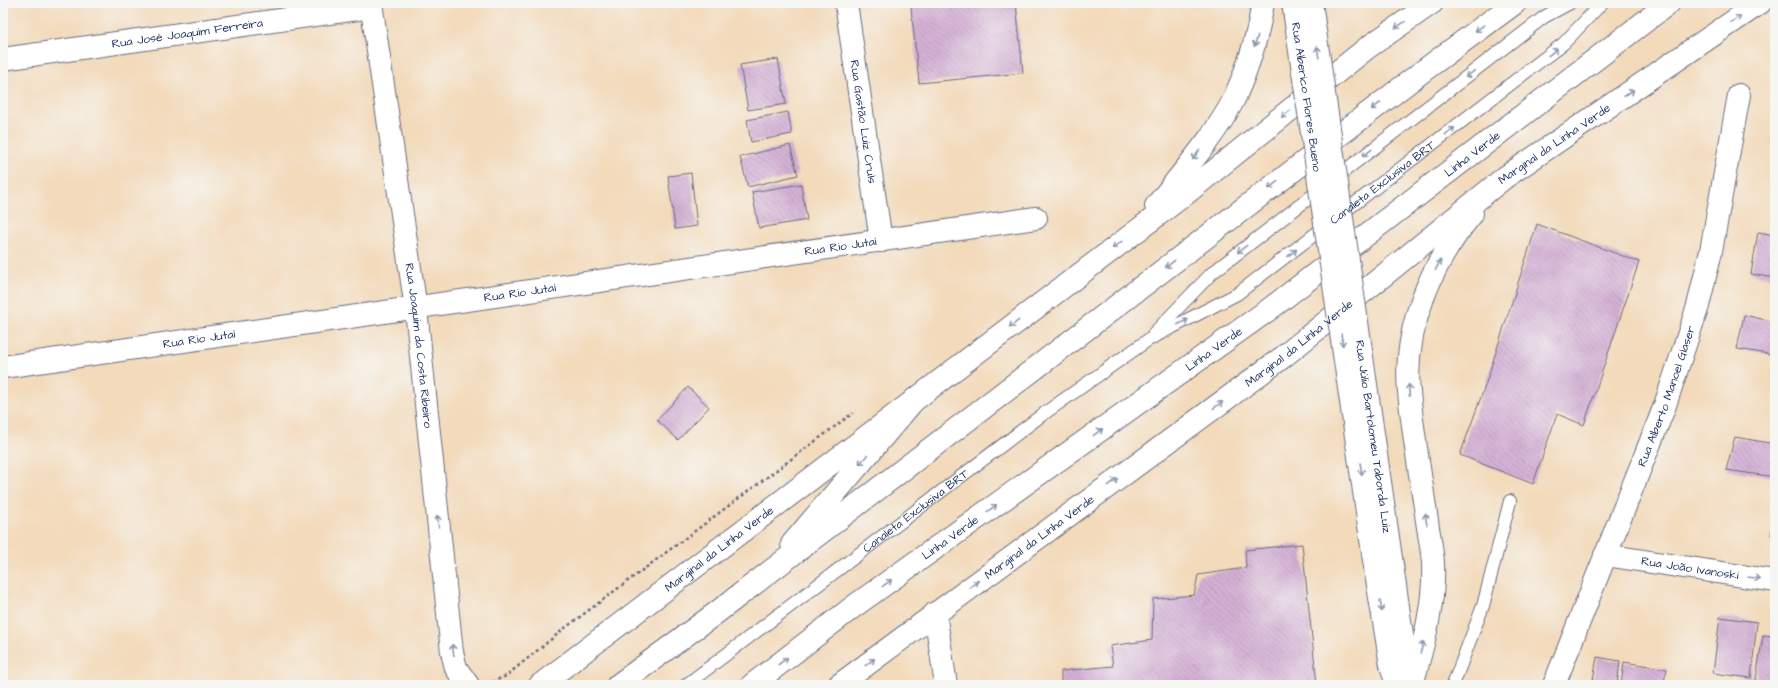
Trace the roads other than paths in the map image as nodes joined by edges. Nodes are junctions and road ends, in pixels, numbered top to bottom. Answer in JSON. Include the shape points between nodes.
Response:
{"nodes":[{"id":1,"x":846,"y":3,"type":"edge"},
{"id":2,"x":1263,"y":3,"type":"edge"},
{"id":3,"x":1293,"y":3,"type":"edge"},
{"id":4,"x":1311,"y":3,"type":"edge"},
{"id":5,"x":1432,"y":3,"type":"edge"},
{"id":6,"x":1515,"y":3,"type":"edge"},
{"id":7,"x":1570,"y":3,"type":"edge"},
{"id":8,"x":1602,"y":3,"type":"edge"},
{"id":9,"x":1669,"y":3,"type":"edge"},
{"id":10,"x":1758,"y":4,"type":"edge"},
{"id":11,"x":371,"y":5,"type":"edge"},
{"id":12,"x":3,"y":59,"type":"edge"},
{"id":13,"x":1739,"y":95,"type":"dead end"},
{"id":14,"x":1504,"y":178,"type":"junction"},
{"id":15,"x":1329,"y":189,"type":"junction"},
{"id":16,"x":1036,"y":218,"type":"dead end"},
{"id":17,"x":1137,"y":230,"type":"junction"},
{"id":18,"x":881,"y":241,"type":"junction"},
{"id":19,"x":416,"y":309,"type":"junction"},
{"id":20,"x":1148,"y":340,"type":"junction"},
{"id":21,"x":3,"y":367,"type":"edge"},
{"id":22,"x":916,"y":399,"type":"junction"},
{"id":23,"x":1510,"y":501,"type":"dead end"},
{"id":24,"x":1605,"y":555,"type":"junction"},
{"id":25,"x":1384,"y":566,"type":"junction"},
{"id":26,"x":763,"y":577,"type":"junction"},
{"id":27,"x":1775,"y":581,"type":"edge"},
{"id":28,"x":935,"y":613,"type":"junction"},
{"id":29,"x":468,"y":685,"type":"edge"},
{"id":30,"x":540,"y":685,"type":"edge"},
{"id":31,"x":618,"y":685,"type":"edge"},
{"id":32,"x":686,"y":685,"type":"edge"},
{"id":33,"x":752,"y":685,"type":"edge"},
{"id":34,"x":839,"y":685,"type":"edge"},
{"id":35,"x":946,"y":685,"type":"edge"},
{"id":36,"x":1398,"y":685,"type":"edge"},
{"id":37,"x":1406,"y":685,"type":"edge"},
{"id":38,"x":1412,"y":685,"type":"edge"},
{"id":39,"x":1453,"y":685,"type":"edge"},
{"id":40,"x":1554,"y":685,"type":"edge"}],
"edges":[{"from":1,"to":18,"type":"main road","name":"Rua Gastão Luiz Cruls"},
{"from":2,"to":17,"type":"main road","one_way":true,"via":[[1252,54],[1233,100],[1185,170]]},
{"from":3,"to":15,"type":"main road","name":"Rua Alberico Flores Bueno","bridge":true},
{"from":15,"to":4,"type":"main road","name":"Rua Alberico Flores Bueno","one_way":true,"bridge":true},
{"from":5,"to":17,"type":"main road","name":"Marginal da Linha Verde","one_way":true,"via":[[1367,48]]},
{"from":6,"to":26,"type":"main road","one_way":true,"via":[[1410,80]]},
{"from":7,"to":20,"type":"lane","name":"Canaleta Exclusiva BRT","one_way":true,"via":[[1544,17],[1212,272]]},
{"from":20,"to":8,"type":"lane","name":"Canaleta Exclusiva BRT","one_way":true,"via":[[1237,294],[1564,43]]},
{"from":33,"to":9,"type":"main road","name":"Linha Verde","one_way":true,"via":[[853,607],[1271,308]]},
{"from":14,"to":10,"type":"main road","name":"Marginal da Linha Verde","one_way":true},
{"from":11,"to":12,"type":"main road","name":"Rua José Joaquim Ferreira"},
{"from":11,"to":19,"type":"main road","name":"Rua Joaquim da Costa Ribeiro"},
{"from":13,"to":24,"type":"main road","name":"Rua Alberto Manoel Glaser","via":[[1698,306],[1664,408]]},
{"from":28,"to":14,"type":"main road","name":"Marginal da Linha Verde","one_way":true,"via":[[1283,357]]},
{"from":38,"to":14,"type":"main road","one_way":true,"via":[[1432,604],[1433,562],[1408,391],[1410,348],[1420,304],[1438,263],[1466,222]]},
{"from":15,"to":25,"type":"main road","name":"Rua Júlio Bartolomeu Taborda Luiz","bridge":true},
{"from":16,"to":18,"type":"main road","name":"Rua Rio Jutaí"},
{"from":17,"to":22,"type":"main road","name":"Marginal da Linha Verde","one_way":true},
{"from":18,"to":19,"type":"main road","name":"Rua Rio Jutaí"},
{"from":19,"to":21,"type":"main road","name":"Rua Rio Jutaí"},
{"from":29,"to":19,"type":"main road","name":"Rua Joaquim da Costa Ribeiro","one_way":true,"via":[[456,668],[452,652]]},
{"from":20,"to":32,"type":"lane","name":"Canaleta Exclusiva BRT","via":[[1042,415]]},
{"from":22,"to":26,"type":"main road","one_way":true},
{"from":22,"to":30,"type":"main road","name":"Marginal da Linha Verde"},
{"from":23,"to":39,"type":"lane","via":[[1482,606]]},
{"from":24,"to":27,"type":"main road","name":"Rua João Ivanoski","one_way":true},
{"from":24,"to":40,"type":"main road","name":"Rua Alberto Manoel Glaser"},
{"from":25,"to":36,"type":"main road","name":"Rua Júlio Bartolomeu Taborda Luiz","one_way":true,"via":[[1391,665]]},
{"from":25,"to":37,"type":"main road","name":"Rua Júlio Bartolomeu Taborda Luiz","via":[[1406,662]]},
{"from":26,"to":31,"type":"main road"},
{"from":34,"to":28,"type":"main road","name":"Marginal da Linha Verde","one_way":true},
{"from":28,"to":35,"type":"main road"}]}
